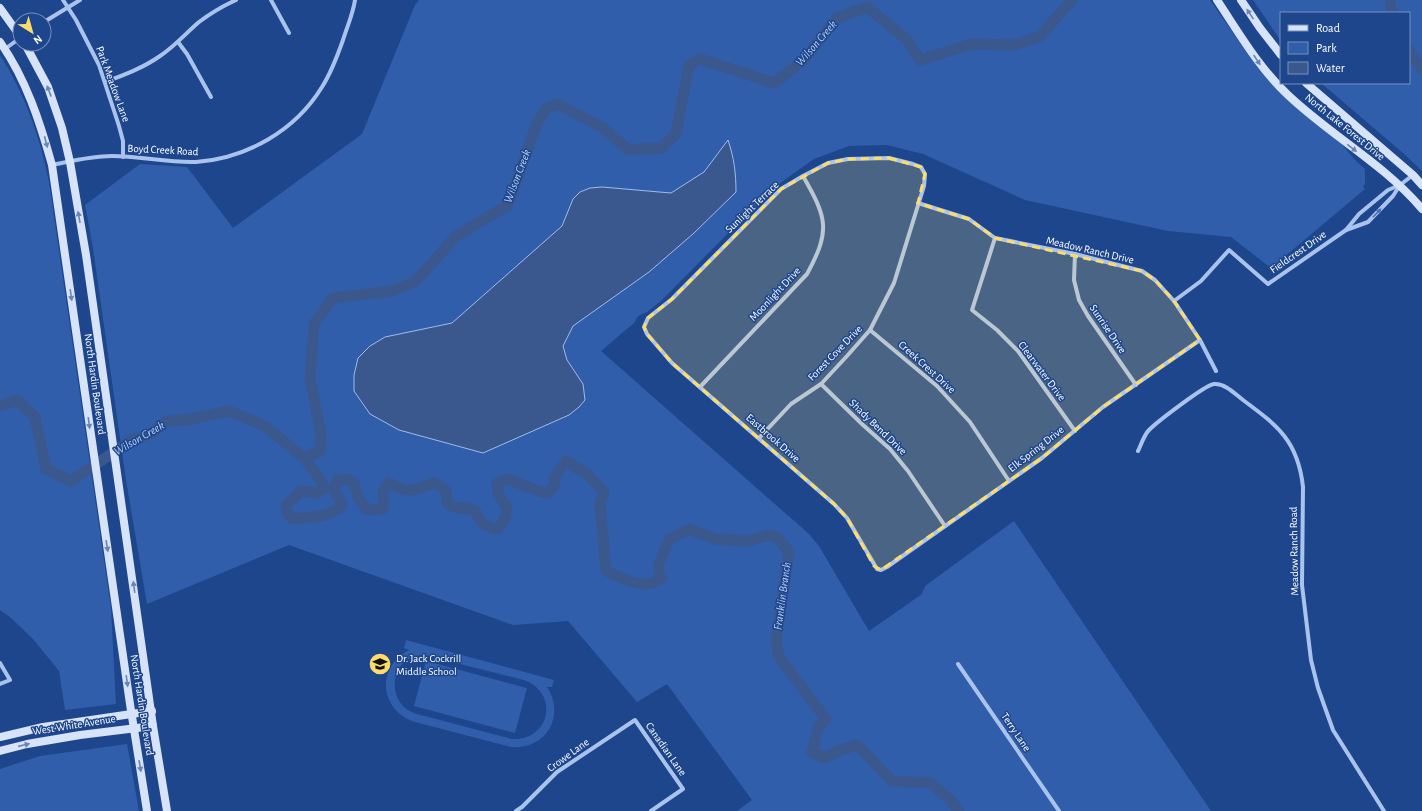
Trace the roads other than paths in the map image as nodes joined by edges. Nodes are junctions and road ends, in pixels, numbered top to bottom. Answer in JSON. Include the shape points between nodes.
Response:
{"nodes":[{"id":1,"x":62,"y":0,"type":"edge"},
{"id":2,"x":80,"y":0,"type":"edge"},
{"id":3,"x":236,"y":0,"type":"edge"},
{"id":4,"x":271,"y":0,"type":"edge"},
{"id":5,"x":355,"y":0,"type":"edge"},
{"id":6,"x":1217,"y":0,"type":"edge"},
{"id":7,"x":1241,"y":0,"type":"edge"},
{"id":8,"x":0,"y":8,"type":"edge"},
{"id":9,"x":67,"y":8,"type":"junction"},
{"id":10,"x":52,"y":17,"type":"edge"},
{"id":11,"x":12,"y":25,"type":"edge"},
{"id":12,"x":289,"y":33,"type":"dead end"},
{"id":13,"x":12,"y":41,"type":"edge"},
{"id":14,"x":178,"y":42,"type":"junction"},
{"id":15,"x":2,"y":45,"type":"edge"},
{"id":16,"x":29,"y":52,"type":"edge"},
{"id":17,"x":1280,"y":54,"type":"edge"},
{"id":18,"x":105,"y":82,"type":"junction"},
{"id":19,"x":1307,"y":84,"type":"edge"},
{"id":20,"x":211,"y":97,"type":"dead end"},
{"id":21,"x":123,"y":157,"type":"junction"},
{"id":22,"x":70,"y":162,"type":"junction"},
{"id":23,"x":52,"y":165,"type":"junction"},
{"id":24,"x":924,"y":170,"type":"joint"},
{"id":25,"x":1413,"y":175,"type":"junction"},
{"id":26,"x":803,"y":176,"type":"junction"},
{"id":27,"x":1400,"y":185,"type":"junction"},
{"id":28,"x":1422,"y":185,"type":"edge"},
{"id":29,"x":918,"y":203,"type":"junction"},
{"id":30,"x":1422,"y":209,"type":"edge"},
{"id":31,"x":1346,"y":230,"type":"junction"},
{"id":32,"x":996,"y":238,"type":"junction"},
{"id":33,"x":1075,"y":254,"type":"junction"},
{"id":34,"x":1174,"y":301,"type":"junction"},
{"id":35,"x":644,"y":326,"type":"joint"},
{"id":36,"x":870,"y":330,"type":"junction"},
{"id":37,"x":1200,"y":340,"type":"junction"},
{"id":38,"x":1216,"y":371,"type":"dead end"},
{"id":39,"x":821,"y":384,"type":"junction"},
{"id":40,"x":1136,"y":385,"type":"junction"},
{"id":41,"x":700,"y":387,"type":"junction"},
{"id":42,"x":1075,"y":431,"type":"junction"},
{"id":43,"x":759,"y":438,"type":"junction"},
{"id":44,"x":1138,"y":451,"type":"dead end"},
{"id":45,"x":1009,"y":481,"type":"junction"},
{"id":46,"x":945,"y":526,"type":"junction"},
{"id":47,"x":881,"y":570,"type":"joint"},
{"id":48,"x":0,"y":663,"type":"edge"},
{"id":49,"x":958,"y":664,"type":"dead end"},
{"id":50,"x":0,"y":684,"type":"edge"},
{"id":51,"x":152,"y":711,"type":"junction"},
{"id":52,"x":132,"y":714,"type":"junction"},
{"id":53,"x":635,"y":720,"type":"joint"},
{"id":54,"x":153,"y":726,"type":"junction"},
{"id":55,"x":134,"y":727,"type":"junction"},
{"id":56,"x":0,"y":737,"type":"edge"},
{"id":57,"x":0,"y":751,"type":"edge"},
{"id":58,"x":147,"y":811,"type":"edge"},
{"id":59,"x":167,"y":811,"type":"edge"},
{"id":60,"x":516,"y":811,"type":"edge"},
{"id":61,"x":651,"y":811,"type":"edge"},
{"id":62,"x":1059,"y":811,"type":"edge"},
{"id":63,"x":1384,"y":811,"type":"edge"}],
"edges":[{"from":1,"to":9,"type":"street","name":"Park Meadow Lane"},
{"from":2,"to":9,"type":"street"},
{"from":3,"to":14,"type":"street","via":[[207,16]]},
{"from":4,"to":12,"type":"street"},
{"from":5,"to":21,"type":"street","name":"Boyd Creek Road","via":[[336,58],[324,83],[301,113],[276,134],[248,150],[205,161],[184,162]]},
{"from":6,"to":27,"type":"main road","name":"North Lake Forest Drive","one_way":true,"via":[[1262,68],[1287,95]]},
{"from":17,"to":7,"type":"main road","one_way":true},
{"from":8,"to":11,"type":"main road"},
{"from":9,"to":10,"type":"street"},
{"from":9,"to":18,"type":"street","name":"Park Meadow Lane","via":[[85,35]]},
{"from":13,"to":15,"type":"street"},
{"from":14,"to":18,"type":"street","via":[[144,66]]},
{"from":14,"to":20,"type":"street"},
{"from":15,"to":23,"type":"main road","name":"North Hardin Boulevard","one_way":true,"via":[[28,93]]},
{"from":22,"to":16,"type":"main road","name":"North Hardin Boulevard","one_way":true,"via":[[48,86]]},
{"from":18,"to":21,"type":"street","name":"Park Meadow Lane","via":[[123,141]]},
{"from":19,"to":25,"type":"main road","name":"North Lake Forest Drive"},
{"from":21,"to":22,"type":"street","name":"Boyd Creek Road","via":[[97,157]]},
{"from":22,"to":23,"type":"street","name":"Boyd Creek Road"},
{"from":51,"to":22,"type":"main road","name":"North Hardin Boulevard","one_way":true,"via":[[86,255]]},
{"from":23,"to":52,"type":"main road","name":"North Hardin Boulevard","one_way":true},
{"from":24,"to":26,"type":"street","name":"Sunlight Terrace","via":[[913,164],[889,158],[848,158],[828,163]]},
{"from":24,"to":29,"type":"street","name":"Forest Cove Drive","via":[[924,186]]},
{"from":25,"to":27,"type":"street","name":"Fieldcrest Drive"},
{"from":25,"to":28,"type":"main road","name":"North Lake Forest Drive"},
{"from":26,"to":35,"type":"street","name":"Sunlight Terrace","via":[[780,188],[672,299],[648,318]]},
{"from":26,"to":41,"type":"street","name":"Moonlight Drive","via":[[820,207],[823,221],[823,238],[817,256],[807,274]]},
{"from":27,"to":30,"type":"main road","name":"North Lake Forest Drive"},
{"from":27,"to":31,"type":"street","name":"Fieldcrest Drive","via":[[1388,190],[1359,214]]},
{"from":31,"to":27,"type":"street","name":"Fieldcrest Drive","one_way":true,"via":[[1368,222]]},
{"from":29,"to":32,"type":"street","name":"Meadow Ranch Drive","via":[[969,219]]},
{"from":29,"to":36,"type":"street","name":"Forest Cove Drive","via":[[894,283]]},
{"from":31,"to":34,"type":"street","name":"Fieldcrest Drive","via":[[1268,284],[1229,250],[1201,281]]},
{"from":32,"to":33,"type":"street","name":"Meadow Ranch Drive"},
{"from":32,"to":42,"type":"street","name":"Clearwater Drive","via":[[972,310],[1018,351]]},
{"from":33,"to":34,"type":"street","name":"Meadow Ranch Drive","via":[[1142,272],[1155,280]]},
{"from":33,"to":40,"type":"street","name":"Sunrise Drive","via":[[1074,280],[1079,300]]},
{"from":34,"to":37,"type":"street","name":"Meadow Ranch Drive"},
{"from":35,"to":41,"type":"street","name":"Eastbrook Drive","via":[[647,334],[672,363]]},
{"from":36,"to":39,"type":"street","name":"Forest Cove Drive"},
{"from":36,"to":45,"type":"street","name":"Creek Crest Drive","via":[[937,386],[966,417]]},
{"from":37,"to":38,"type":"street","name":"Meadow Ranch Drive"},
{"from":37,"to":40,"type":"street","name":"Elk Spring Drive"},
{"from":39,"to":43,"type":"street","name":"Forest Cove Drive","via":[[791,404]]},
{"from":39,"to":46,"type":"street","name":"Shady Bend Drive","via":[[890,449]]},
{"from":40,"to":42,"type":"street","name":"Elk Spring Drive","via":[[1103,407]]},
{"from":41,"to":43,"type":"street","name":"Eastbrook Drive"},
{"from":42,"to":45,"type":"street","name":"Elk Spring Drive"},
{"from":43,"to":47,"type":"street","name":"Eastbrook Drive","via":[[847,518],[874,566]]},
{"from":44,"to":63,"type":"street","name":"Meadow Ranch Road","via":[[1148,430],[1214,384],[1224,386],[1283,433],[1297,459],[1303,487],[1302,585],[1311,660],[1318,688],[1333,730]]},
{"from":45,"to":46,"type":"street","name":"Elk Spring Drive"},
{"from":46,"to":47,"type":"street","name":"Elk Spring Drive"},
{"from":48,"to":50,"type":"street","via":[[10,680]]},
{"from":49,"to":62,"type":"street","name":"Terry Lane"},
{"from":51,"to":52,"type":"main road"},
{"from":51,"to":54,"type":"main road","name":"North Hardin Boulevard"},
{"from":52,"to":55,"type":"main road","name":"North Hardin Boulevard"},
{"from":52,"to":56,"type":"main road","via":[[43,727]]},
{"from":53,"to":60,"type":"street","name":"Crowe Lane","via":[[557,772]]},
{"from":53,"to":61,"type":"street","name":"Canadian Lane","via":[[683,789]]},
{"from":54,"to":55,"type":"main road","name":"West White Avenue"},
{"from":54,"to":59,"type":"main road","name":"North Hardin Boulevard"},
{"from":57,"to":55,"type":"main road","name":"West White Avenue","one_way":true,"via":[[27,744]]},
{"from":55,"to":58,"type":"main road","name":"North Hardin Boulevard","one_way":true}]}
